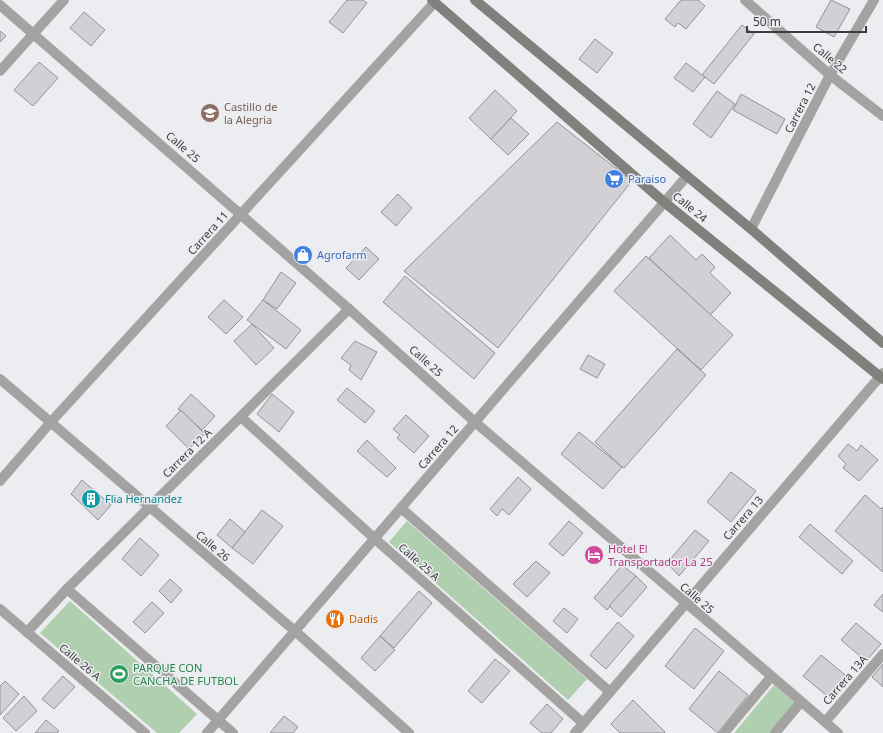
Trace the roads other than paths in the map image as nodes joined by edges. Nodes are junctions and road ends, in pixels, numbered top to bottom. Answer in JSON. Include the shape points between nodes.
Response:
{"nodes":[{"id":1,"x":64,"y":0,"type":"edge"},
{"id":2,"x":475,"y":0,"type":"edge"},
{"id":3,"x":745,"y":0,"type":"edge"},
{"id":4,"x":874,"y":0,"type":"edge"},
{"id":5,"x":434,"y":1,"type":"edge"},
{"id":6,"x":0,"y":5,"type":"edge"},
{"id":7,"x":35,"y":34,"type":"junction"},
{"id":8,"x":0,"y":71,"type":"edge"},
{"id":9,"x":830,"y":76,"type":"junction"},
{"id":10,"x":883,"y":116,"type":"edge"},
{"id":11,"x":687,"y":176,"type":"junction"},
{"id":12,"x":664,"y":202,"type":"junction"},
{"id":13,"x":241,"y":214,"type":"junction"},
{"id":14,"x":750,"y":229,"type":"junction"},
{"id":15,"x":349,"y":309,"type":"junction"},
{"id":16,"x":883,"y":343,"type":"edge"},
{"id":17,"x":882,"y":376,"type":"edge"},
{"id":18,"x":0,"y":379,"type":"edge"},
{"id":19,"x":241,"y":416,"type":"junction"},
{"id":20,"x":475,"y":422,"type":"junction"},
{"id":21,"x":50,"y":423,"type":"junction"},
{"id":22,"x":0,"y":481,"type":"edge"},
{"id":23,"x":149,"y":508,"type":"junction"},
{"id":24,"x":401,"y":508,"type":"junction"},
{"id":25,"x":374,"y":538,"type":"junction"},
{"id":26,"x":67,"y":589,"type":"junction"},
{"id":27,"x":686,"y":604,"type":"junction"},
{"id":28,"x":0,"y":609,"type":"edge"},
{"id":29,"x":295,"y":631,"type":"junction"},
{"id":30,"x":26,"y":632,"type":"junction"},
{"id":31,"x":883,"y":654,"type":"edge"},
{"id":32,"x":771,"y":677,"type":"junction"},
{"id":33,"x":610,"y":692,"type":"junction"},
{"id":34,"x":801,"y":702,"type":"junction"},
{"id":35,"x":218,"y":720,"type":"junction"},
{"id":36,"x":825,"y":722,"type":"junction"},
{"id":37,"x":583,"y":723,"type":"junction"},
{"id":38,"x":145,"y":733,"type":"edge"},
{"id":39,"x":207,"y":733,"type":"edge"},
{"id":40,"x":233,"y":733,"type":"edge"},
{"id":41,"x":409,"y":733,"type":"edge"},
{"id":42,"x":575,"y":733,"type":"edge"},
{"id":43,"x":724,"y":733,"type":"edge"},
{"id":44,"x":775,"y":733,"type":"edge"},
{"id":45,"x":838,"y":733,"type":"edge"}],
"edges":[{"from":1,"to":7,"type":"street"},
{"from":2,"to":11,"type":"street","name":"Calle 24"},
{"from":3,"to":9,"type":"street","name":"Calle 22"},
{"from":4,"to":9,"type":"street","name":"Carrera 12"},
{"from":5,"to":12,"type":"street","name":"Calle 24"},
{"from":5,"to":13,"type":"street","name":"Carrera 11"},
{"from":6,"to":7,"type":"street","name":"Calle 25"},
{"from":7,"to":8,"type":"street"},
{"from":7,"to":13,"type":"street","name":"Calle 25"},
{"from":9,"to":10,"type":"street","name":"Calle 22"},
{"from":9,"to":14,"type":"street","name":"Carrera 12"},
{"from":11,"to":12,"type":"street","name":"Carrera 12"},
{"from":11,"to":14,"type":"street","name":"Calle 24"},
{"from":12,"to":17,"type":"street","name":"Calle 24"},
{"from":12,"to":20,"type":"street","name":"Carrera 12"},
{"from":13,"to":15,"type":"street","name":"Calle 25"},
{"from":13,"to":21,"type":"street","name":"Carrera 11"},
{"from":14,"to":16,"type":"street","name":"Calle 24"},
{"from":15,"to":19,"type":"street","name":"Carrera 12 A"},
{"from":15,"to":20,"type":"street","name":"Calle 25"},
{"from":17,"to":27,"type":"street","name":"Carrera 13"},
{"from":18,"to":21,"type":"street","name":"Calle 26"},
{"from":19,"to":23,"type":"street","name":"Carrera 12 A"},
{"from":19,"to":25,"type":"street","name":"Calle 25 A"},
{"from":20,"to":24,"type":"street","name":"Carrera 12"},
{"from":20,"to":27,"type":"street","name":"Calle 25"},
{"from":21,"to":22,"type":"street","name":"Carrera 11"},
{"from":21,"to":23,"type":"street","name":"Calle 26"},
{"from":23,"to":26,"type":"street","name":"Carrera 12 A"},
{"from":23,"to":29,"type":"street","name":"Calle 26"},
{"from":24,"to":25,"type":"street","name":"Carrera 12"},
{"from":24,"to":33,"type":"street"},
{"from":25,"to":29,"type":"street","name":"Carrera 12"},
{"from":25,"to":37,"type":"street","name":"Calle 25 A"},
{"from":26,"to":30,"type":"street","name":"Carrera 12 A"},
{"from":26,"to":35,"type":"street"},
{"from":27,"to":32,"type":"street","name":"Calle 25"},
{"from":27,"to":33,"type":"street","name":"Carrera 13"},
{"from":28,"to":30,"type":"street","name":"Calle 26 A"},
{"from":29,"to":35,"type":"street","name":"Carrera 12"},
{"from":29,"to":41,"type":"street","name":"Calle 26"},
{"from":30,"to":38,"type":"street","name":"Calle 26 A"},
{"from":31,"to":36,"type":"street","name":"Carrera 13A"},
{"from":32,"to":34,"type":"street","name":"Calle 25"},
{"from":32,"to":43,"type":"street"},
{"from":33,"to":37,"type":"street","name":"Carrera 13"},
{"from":34,"to":36,"type":"street","name":"Calle 25"},
{"from":34,"to":44,"type":"street"},
{"from":35,"to":39,"type":"street","name":"Carrera 12"},
{"from":35,"to":40,"type":"street"},
{"from":36,"to":45,"type":"street","name":"Calle 25"},
{"from":37,"to":42,"type":"street","name":"Carrera 13"}]}
